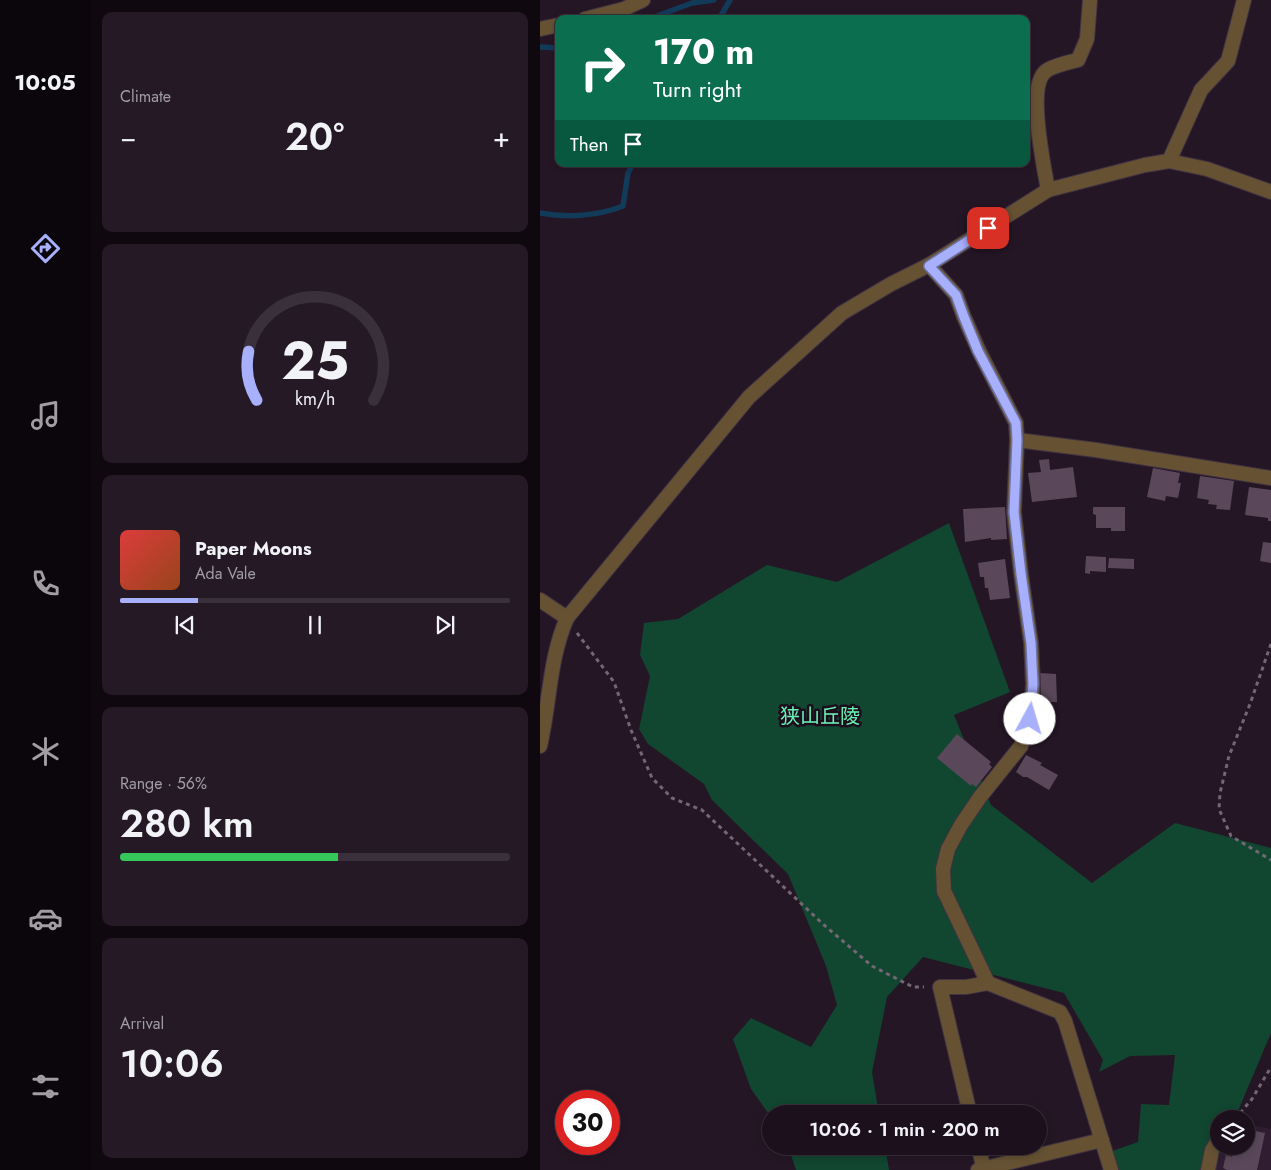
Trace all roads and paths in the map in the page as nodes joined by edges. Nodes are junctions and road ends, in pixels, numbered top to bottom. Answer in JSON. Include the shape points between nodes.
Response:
{"nodes":[{"id":1,"x":643,"y":0,"type":"edge"},
{"id":2,"x":1090,"y":0,"type":"edge"},
{"id":3,"x":1244,"y":0,"type":"edge"},
{"id":4,"x":601,"y":15,"type":"edge"},
{"id":5,"x":555,"y":26,"type":"edge"},
{"id":6,"x":540,"y":29,"type":"edge"},
{"id":7,"x":1169,"y":161,"type":"junction"},
{"id":8,"x":1048,"y":190,"type":"junction"},
{"id":9,"x":1271,"y":192,"type":"edge"},
{"id":10,"x":929,"y":266,"type":"junction"},
{"id":11,"x":1017,"y":440,"type":"junction"},
{"id":12,"x":1271,"y":478,"type":"edge"},
{"id":13,"x":540,"y":600,"type":"edge"},
{"id":14,"x":567,"y":618,"type":"junction"},
{"id":15,"x":1271,"y":644,"type":"edge"},
{"id":16,"x":540,"y":746,"type":"edge"},
{"id":17,"x":1271,"y":860,"type":"edge"},
{"id":18,"x":988,"y":983,"type":"junction"},
{"id":19,"x":940,"y":987,"type":"junction"},
{"id":20,"x":1271,"y":1067,"type":"edge"},
{"id":21,"x":968,"y":1105,"type":"edge"},
{"id":22,"x":1243,"y":1110,"type":"edge"},
{"id":23,"x":1102,"y":1140,"type":"junction"},
{"id":24,"x":979,"y":1155,"type":"edge"},
{"id":25,"x":1211,"y":1155,"type":"edge"},
{"id":26,"x":981,"y":1169,"type":"edge"},
{"id":27,"x":1111,"y":1170,"type":"edge"},
{"id":28,"x":1208,"y":1170,"type":"edge"}],
"edges":[{"from":1,"to":4,"type":"street"},
{"from":2,"to":8,"type":"street","via":[[1087,39],[1078,60],[1046,70],[1038,81],[1036,114]]},
{"from":3,"to":7,"type":"street","via":[[1228,61],[1201,90]]},
{"from":5,"to":6,"type":"street"},
{"from":7,"to":8,"type":"street"},
{"from":7,"to":9,"type":"street","via":[[1207,169]]},
{"from":8,"to":10,"type":"street"},
{"from":10,"to":11,"type":"street","via":[[956,295],[978,351],[1016,423]]},
{"from":10,"to":14,"type":"street","via":[[842,313],[749,397]]},
{"from":11,"to":12,"type":"street"},
{"from":11,"to":18,"type":"street","via":[[1014,512],[1031,643],[1033,684],[1030,719],[1021,746],[961,824],[948,849],[943,869],[944,891]]},
{"from":13,"to":14,"type":"street"},
{"from":14,"to":16,"type":"street","via":[[558,638]]},
{"from":14,"to":19,"type":"path","via":[[614,682],[652,778],[672,798],[702,810],[872,966],[913,987]]},
{"from":15,"to":17,"type":"path","via":[[1229,756],[1220,793],[1220,809],[1231,836]]},
{"from":18,"to":19,"type":"street"},
{"from":18,"to":23,"type":"street","via":[[1060,1012]]},
{"from":19,"to":21,"type":"street"},
{"from":20,"to":22,"type":"path"},
{"from":23,"to":26,"type":"street"},
{"from":23,"to":27,"type":"street"},
{"from":24,"to":26,"type":"street"},
{"from":25,"to":28,"type":"street"}]}
